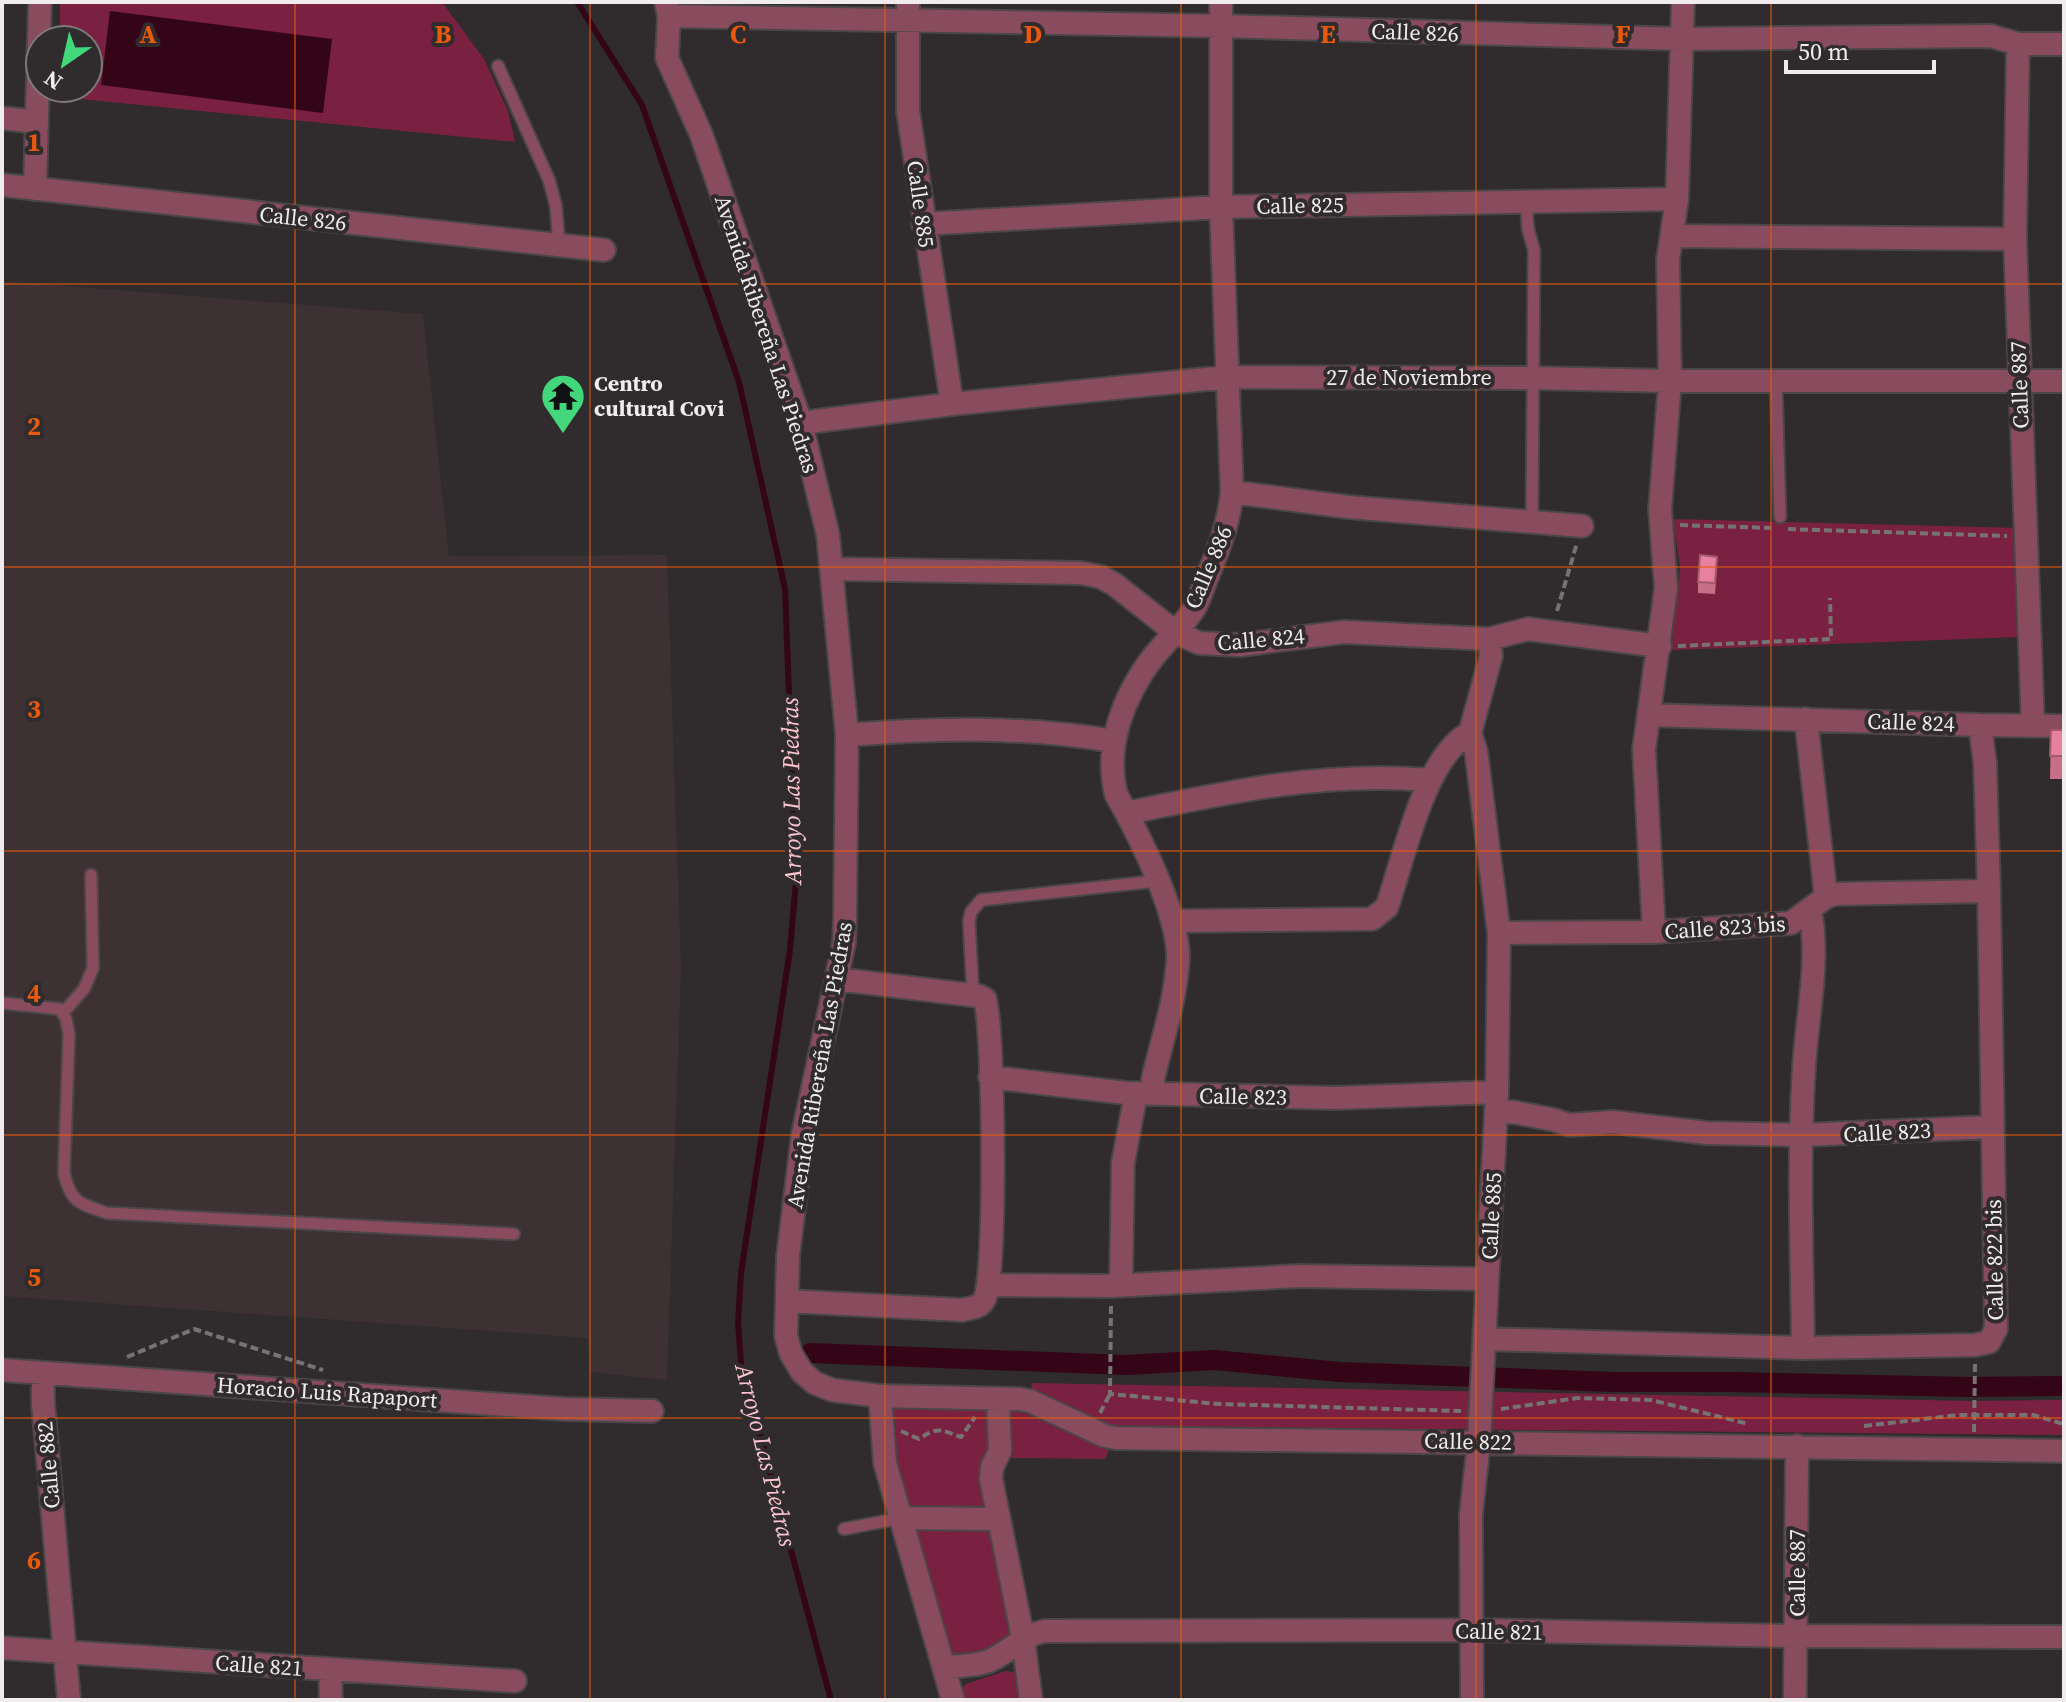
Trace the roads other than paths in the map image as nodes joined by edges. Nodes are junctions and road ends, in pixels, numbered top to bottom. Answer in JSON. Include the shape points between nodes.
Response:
{"nodes":[{"id":1,"x":40,"y":2,"type":"edge"},
{"id":2,"x":1221,"y":2,"type":"edge"},
{"id":3,"x":1683,"y":2,"type":"edge"},
{"id":4,"x":668,"y":9,"type":"edge"},
{"id":5,"x":908,"y":12,"type":"edge"},
{"id":6,"x":1221,"y":26,"type":"junction"},
{"id":7,"x":1684,"y":39,"type":"junction"},
{"id":8,"x":2018,"y":44,"type":"junction"},
{"id":9,"x":2064,"y":44,"type":"edge"},
{"id":10,"x":498,"y":66,"type":"dead end"},
{"id":11,"x":2,"y":118,"type":"edge"},
{"id":12,"x":37,"y":122,"type":"junction"},
{"id":13,"x":2,"y":185,"type":"edge"},
{"id":14,"x":35,"y":189,"type":"junction"},
{"id":15,"x":1677,"y":199,"type":"junction"},
{"id":16,"x":1526,"y":201,"type":"junction"},
{"id":17,"x":1221,"y":207,"type":"junction"},
{"id":18,"x":923,"y":224,"type":"junction"},
{"id":19,"x":1673,"y":236,"type":"junction"},
{"id":20,"x":2015,"y":239,"type":"junction"},
{"id":21,"x":559,"y":245,"type":"junction"},
{"id":22,"x":604,"y":250,"type":"dead end"},
{"id":23,"x":1227,"y":377,"type":"junction"},
{"id":24,"x":1532,"y":378,"type":"junction"},
{"id":25,"x":2019,"y":379,"type":"junction"},
{"id":26,"x":1670,"y":381,"type":"junction"},
{"id":27,"x":1776,"y":381,"type":"junction"},
{"id":28,"x":2064,"y":381,"type":"edge"},
{"id":29,"x":952,"y":404,"type":"junction"},
{"id":30,"x":801,"y":423,"type":"junction"},
{"id":31,"x":1232,"y":492,"type":"junction"},
{"id":32,"x":1780,"y":517,"type":"dead end"},
{"id":33,"x":1532,"y":521,"type":"junction"},
{"id":34,"x":1582,"y":526,"type":"road end"},
{"id":35,"x":833,"y":569,"type":"junction"},
{"id":36,"x":1175,"y":632,"type":"junction"},
{"id":37,"x":1489,"y":639,"type":"junction"},
{"id":38,"x":1660,"y":646,"type":"junction"},
{"id":39,"x":1649,"y":715,"type":"junction"},
{"id":40,"x":1806,"y":719,"type":"junction"},
{"id":41,"x":1980,"y":725,"type":"junction"},
{"id":42,"x":2033,"y":726,"type":"junction"},
{"id":43,"x":2064,"y":726,"type":"edge"},
{"id":44,"x":1470,"y":733,"type":"junction"},
{"id":45,"x":847,"y":735,"type":"junction"},
{"id":46,"x":1113,"y":741,"type":"junction"},
{"id":47,"x":1429,"y":780,"type":"junction"},
{"id":48,"x":1127,"y":813,"type":"junction"},
{"id":49,"x":91,"y":875,"type":"dead end"},
{"id":50,"x":1157,"y":881,"type":"junction"},
{"id":51,"x":1989,"y":891,"type":"junction"},
{"id":52,"x":1818,"y":903,"type":"junction"},
{"id":53,"x":1173,"y":921,"type":"junction"},
{"id":54,"x":1654,"y":932,"type":"junction"},
{"id":55,"x":1499,"y":933,"type":"junction"},
{"id":56,"x":836,"y":979,"type":"junction"},
{"id":57,"x":973,"y":995,"type":"junction"},
{"id":58,"x":2,"y":1003,"type":"edge"},
{"id":59,"x":63,"y":1013,"type":"junction"},
{"id":60,"x":990,"y":1077,"type":"junction"},
{"id":61,"x":1144,"y":1093,"type":"junction"},
{"id":62,"x":1497,"y":1102,"type":"junction"},
{"id":63,"x":1992,"y":1127,"type":"junction"},
{"id":64,"x":1801,"y":1135,"type":"junction"},
{"id":65,"x":514,"y":1234,"type":"dead end"},
{"id":66,"x":1487,"y":1279,"type":"junction"},
{"id":67,"x":989,"y":1285,"type":"junction"},
{"id":68,"x":1116,"y":1285,"type":"junction"},
{"id":69,"x":787,"y":1301,"type":"junction"},
{"id":70,"x":1484,"y":1348,"type":"junction"},
{"id":71,"x":1803,"y":1348,"type":"junction"},
{"id":72,"x":2,"y":1370,"type":"edge"},
{"id":73,"x":43,"y":1373,"type":"junction"},
{"id":74,"x":880,"y":1396,"type":"junction"},
{"id":75,"x":998,"y":1399,"type":"junction"},
{"id":76,"x":652,"y":1411,"type":"dead end"},
{"id":77,"x":1479,"y":1441,"type":"junction"},
{"id":78,"x":1797,"y":1446,"type":"junction"},
{"id":79,"x":2064,"y":1451,"type":"edge"},
{"id":80,"x":901,"y":1518,"type":"junction"},
{"id":81,"x":997,"y":1519,"type":"junction"},
{"id":82,"x":844,"y":1529,"type":"dead end"},
{"id":83,"x":1473,"y":1630,"type":"junction"},
{"id":84,"x":1797,"y":1636,"type":"junction"},
{"id":85,"x":2064,"y":1637,"type":"edge"},
{"id":86,"x":1023,"y":1638,"type":"junction"},
{"id":87,"x":2,"y":1648,"type":"edge"},
{"id":88,"x":64,"y":1652,"type":"junction"},
{"id":89,"x":944,"y":1667,"type":"junction"},
{"id":90,"x":330,"y":1670,"type":"junction"},
{"id":91,"x":515,"y":1681,"type":"dead end"},
{"id":92,"x":69,"y":1700,"type":"edge"},
{"id":93,"x":331,"y":1700,"type":"edge"},
{"id":94,"x":953,"y":1700,"type":"edge"},
{"id":95,"x":1031,"y":1700,"type":"edge"},
{"id":96,"x":1472,"y":1700,"type":"edge"},
{"id":97,"x":1795,"y":1700,"type":"edge"}],
"edges":[{"from":1,"to":12,"type":"street"},
{"from":2,"to":6,"type":"street","name":"Calle 886"},
{"from":3,"to":7,"type":"street"},
{"from":4,"to":5,"type":"street","name":"Calle 826"},
{"from":4,"to":30,"type":"street","name":"Avenida Ribereña Las Piedras","via":[[667,58],[701,134]]},
{"from":5,"to":6,"type":"street","name":"Calle 826"},
{"from":5,"to":18,"type":"street","name":"Calle 885","via":[[908,111]]},
{"from":6,"to":7,"type":"street","name":"Calle 826"},
{"from":6,"to":17,"type":"street","name":"Calle 886"},
{"from":7,"to":8,"type":"street","name":"Calle 826","via":[[1991,36]]},
{"from":7,"to":15,"type":"street"},
{"from":8,"to":9,"type":"street","name":"Calle 826"},
{"from":8,"to":20,"type":"street","name":"Calle 887"},
{"from":10,"to":21,"type":"lane","via":[[549,180]]},
{"from":11,"to":12,"type":"street"},
{"from":12,"to":14,"type":"street"},
{"from":13,"to":14,"type":"street","name":"Calle 826"},
{"from":14,"to":21,"type":"street","name":"Calle 826"},
{"from":15,"to":16,"type":"street","name":"Calle 825"},
{"from":15,"to":19,"type":"street"},
{"from":16,"to":17,"type":"street","name":"Calle 825"},
{"from":16,"to":24,"type":"lane","via":[[1534,250]]},
{"from":17,"to":18,"type":"street","name":"Calle 825"},
{"from":17,"to":23,"type":"street","name":"Calle 886"},
{"from":18,"to":29,"type":"street","name":"Calle 885"},
{"from":19,"to":20,"type":"street"},
{"from":19,"to":26,"type":"street","via":[[1668,259]]},
{"from":20,"to":25,"type":"street","name":"Calle 887"},
{"from":21,"to":22,"type":"street","name":"Calle 826"},
{"from":23,"to":24,"type":"street","name":"27 de Noviembre"},
{"from":23,"to":29,"type":"street","name":"27 de Noviembre"},
{"from":23,"to":31,"type":"street","name":"Calle 886"},
{"from":24,"to":26,"type":"street","name":"27 de Noviembre"},
{"from":24,"to":33,"type":"lane"},
{"from":25,"to":27,"type":"street","name":"27 de Noviembre"},
{"from":25,"to":28,"type":"street"},
{"from":25,"to":42,"type":"street","name":"Calle 887"},
{"from":26,"to":27,"type":"street","name":"27 de Noviembre"},
{"from":26,"to":38,"type":"street","via":[[1660,517],[1666,588]]},
{"from":27,"to":32,"type":"lane"},
{"from":29,"to":30,"type":"street","name":"27 de Noviembre"},
{"from":30,"to":35,"type":"street","name":"Avenida Ribereña Las Piedras"},
{"from":31,"to":33,"type":"street"},
{"from":31,"to":36,"type":"street","name":"Calle 886","via":[[1230,515],[1200,594]]},
{"from":33,"to":34,"type":"street"},
{"from":35,"to":36,"type":"street","name":"Calle 824","via":[[1081,573],[1101,577]]},
{"from":35,"to":45,"type":"street","name":"Avenida Ribereña Las Piedras"},
{"from":36,"to":37,"type":"street","name":"Calle 824","via":[[1199,643],[1240,645],[1326,632]]},
{"from":36,"to":46,"type":"street","name":"Calle 886","via":[[1136,684]]},
{"from":37,"to":38,"type":"street","name":"Calle 824","via":[[1528,629]]},
{"from":37,"to":44,"type":"street","via":[[1491,656]]},
{"from":38,"to":39,"type":"street"},
{"from":39,"to":40,"type":"street","name":"Calle 824"},
{"from":39,"to":54,"type":"street","via":[[1644,771]]},
{"from":40,"to":41,"type":"street","name":"Calle 824"},
{"from":40,"to":52,"type":"street"},
{"from":41,"to":42,"type":"street"},
{"from":41,"to":51,"type":"street","name":"Calle 822 bis"},
{"from":42,"to":43,"type":"street"},
{"from":44,"to":47,"type":"street","via":[[1457,740]]},
{"from":44,"to":55,"type":"street","name":"Calle 885"},
{"from":45,"to":46,"type":"street","via":[[921,729],[1034,730]]},
{"from":45,"to":56,"type":"street","name":"Avenida Ribereña Las Piedras","via":[[844,943]]},
{"from":46,"to":48,"type":"street","name":"Calle 886","via":[[1113,782]]},
{"from":47,"to":48,"type":"street","via":[[1353,777],[1256,786]]},
{"from":47,"to":53,"type":"street","via":[[1387,907],[1372,919]]},
{"from":48,"to":50,"type":"street","name":"Calle 886"},
{"from":49,"to":59,"type":"lane","via":[[93,968],[84,989]]},
{"from":50,"to":53,"type":"street","name":"Calle 886"},
{"from":50,"to":57,"type":"lane","via":[[981,900],[969,921]]},
{"from":51,"to":52,"type":"street","name":"Calle 823 bis","via":[[1835,894]]},
{"from":51,"to":63,"type":"street","name":"Calle 822 bis"},
{"from":52,"to":54,"type":"street","name":"Calle 823 bis","via":[[1791,923]]},
{"from":52,"to":64,"type":"street"},
{"from":53,"to":61,"type":"street","name":"Calle 886","via":[[1177,969],[1153,1079]]},
{"from":54,"to":55,"type":"street","name":"Calle 823 bis"},
{"from":55,"to":62,"type":"street","name":"Calle 885"},
{"from":56,"to":57,"type":"street"},
{"from":56,"to":69,"type":"street","name":"Avenida Ribereña Las Piedras","via":[[803,1134]]},
{"from":57,"to":60,"type":"street","via":[[985,999],[987,1006]]},
{"from":58,"to":59,"type":"lane","via":[[46,1006]]},
{"from":59,"to":65,"type":"lane","via":[[69,1034],[64,1174],[69,1194],[82,1204],[107,1213]]},
{"from":60,"to":61,"type":"street","name":"Calle 823"},
{"from":60,"to":67,"type":"street"},
{"from":61,"to":62,"type":"street","name":"Calle 823"},
{"from":61,"to":68,"type":"street","name":"Calle 886","via":[[1123,1163]]},
{"from":62,"to":64,"type":"street","name":"Calle 823","via":[[1513,1112],[1569,1125],[1613,1122],[1707,1133]]},
{"from":62,"to":66,"type":"street","name":"Calle 885"},
{"from":63,"to":64,"type":"street","name":"Calle 823"},
{"from":63,"to":71,"type":"street","name":"Calle 822 bis","via":[[1996,1329],[1989,1342]]},
{"from":64,"to":71,"type":"street"},
{"from":66,"to":68,"type":"street","via":[[1299,1276]]},
{"from":66,"to":70,"type":"street","name":"Calle 885"},
{"from":67,"to":68,"type":"street"},
{"from":67,"to":69,"type":"street","via":[[978,1307],[962,1310]]},
{"from":69,"to":74,"type":"street","name":"Avenida Ribereña Las Piedras","via":[[786,1336],[802,1372],[832,1390]]},
{"from":70,"to":71,"type":"street","name":"Calle 822 bis"},
{"from":70,"to":77,"type":"street","name":"Calle 885"},
{"from":72,"to":73,"type":"street","name":"Horacio Luis Rapaport"},
{"from":73,"to":76,"type":"street","name":"Horacio Luis Rapaport"},
{"from":73,"to":88,"type":"street","name":"Calle 882"},
{"from":74,"to":75,"type":"street","name":"Calle 822"},
{"from":74,"to":80,"type":"street","via":[[885,1463]]},
{"from":75,"to":77,"type":"street","name":"Calle 822","via":[[1030,1401],[1116,1438]]},
{"from":75,"to":81,"type":"street","via":[[1000,1451],[991,1479]]},
{"from":77,"to":78,"type":"street","name":"Calle 822"},
{"from":77,"to":83,"type":"street","name":"Calle 885","via":[[1471,1515]]},
{"from":78,"to":79,"type":"street","name":"Calle 822"},
{"from":78,"to":84,"type":"street","name":"Calle 887"},
{"from":80,"to":81,"type":"street"},
{"from":80,"to":82,"type":"lane"},
{"from":80,"to":89,"type":"street"},
{"from":81,"to":86,"type":"street"},
{"from":83,"to":84,"type":"street","name":"Calle 821"},
{"from":83,"to":86,"type":"street","name":"Calle 821","via":[[1045,1631]]},
{"from":83,"to":96,"type":"street","name":"Calle 885"},
{"from":84,"to":85,"type":"street","name":"Calle 821"},
{"from":84,"to":97,"type":"street","name":"Calle 887"},
{"from":86,"to":89,"type":"street","name":"Calle 821","via":[[984,1663]]},
{"from":86,"to":95,"type":"street"},
{"from":87,"to":88,"type":"street","name":"Calle 821"},
{"from":88,"to":90,"type":"street","name":"Calle 821"},
{"from":88,"to":92,"type":"street","name":"Calle 882"},
{"from":89,"to":94,"type":"street"},
{"from":90,"to":91,"type":"street","name":"Calle 821"},
{"from":90,"to":93,"type":"street"}]}
